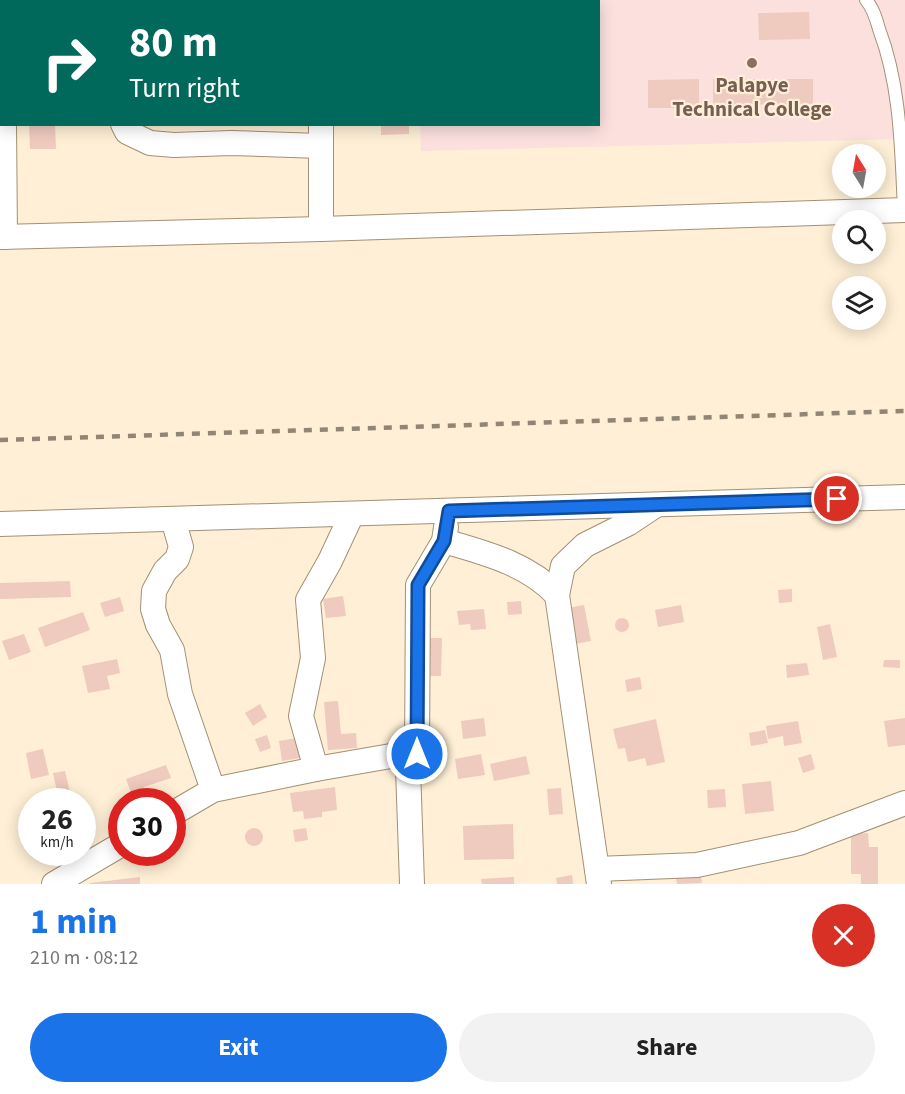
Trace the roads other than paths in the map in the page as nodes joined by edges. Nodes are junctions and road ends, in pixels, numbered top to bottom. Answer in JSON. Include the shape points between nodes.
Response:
{"nodes":[{"id":1,"x":866,"y":0,"type":"edge"},
{"id":2,"x":4,"y":126,"type":"edge"},
{"id":3,"x":124,"y":126,"type":"edge"},
{"id":4,"x":321,"y":135,"type":"edge"},
{"id":5,"x":904,"y":210,"type":"edge"},
{"id":6,"x":321,"y":229,"type":"junction"},
{"id":7,"x":3,"y":237,"type":"edge"},
{"id":8,"x":905,"y":497,"type":"edge"},
{"id":9,"x":656,"y":504,"type":"junction"},
{"id":10,"x":449,"y":511,"type":"junction"},
{"id":11,"x":352,"y":514,"type":"junction"},
{"id":12,"x":173,"y":519,"type":"junction"},
{"id":13,"x":0,"y":524,"type":"edge"},
{"id":14,"x":444,"y":541,"type":"junction"},
{"id":15,"x":557,"y":595,"type":"junction"},
{"id":16,"x":417,"y":754,"type":"junction"},
{"id":17,"x":316,"y":769,"type":"junction"},
{"id":18,"x":213,"y":790,"type":"junction"},
{"id":19,"x":905,"y":803,"type":"edge"},
{"id":20,"x":186,"y":806,"type":"edge"},
{"id":21,"x":108,"y":852,"type":"edge"},
{"id":22,"x":598,"y":876,"type":"edge"},
{"id":23,"x":54,"y":884,"type":"edge"},
{"id":24,"x":412,"y":884,"type":"edge"}],
"edges":[{"from":1,"to":5,"type":"lane","via":[[886,46],[896,95]]},
{"from":2,"to":7,"type":"street"},
{"from":3,"to":4,"type":"street","via":[[127,132],[150,143],[174,145]]},
{"from":4,"to":6,"type":"street"},
{"from":5,"to":6,"type":"street"},
{"from":6,"to":7,"type":"street"},
{"from":8,"to":9,"type":"street"},
{"from":9,"to":10,"type":"street"},
{"from":9,"to":15,"type":"street","via":[[585,545],[563,566]]},
{"from":10,"to":11,"type":"street"},
{"from":10,"to":14,"type":"street"},
{"from":11,"to":12,"type":"street"},
{"from":11,"to":17,"type":"street","via":[[308,600],[313,658],[301,716]]},
{"from":12,"to":13,"type":"street"},
{"from":12,"to":18,"type":"street","via":[[181,547],[154,591],[153,609],[172,650],[180,694]]},
{"from":14,"to":15,"type":"street","via":[[500,558],[546,584]]},
{"from":14,"to":16,"type":"street","via":[[418,585]]},
{"from":15,"to":22,"type":"street"},
{"from":16,"to":17,"type":"street"},
{"from":16,"to":24,"type":"street","via":[[408,768]]},
{"from":17,"to":18,"type":"street"},
{"from":18,"to":20,"type":"street"},
{"from":19,"to":22,"type":"street","via":[[799,843],[697,865]]},
{"from":21,"to":23,"type":"street"}]}
